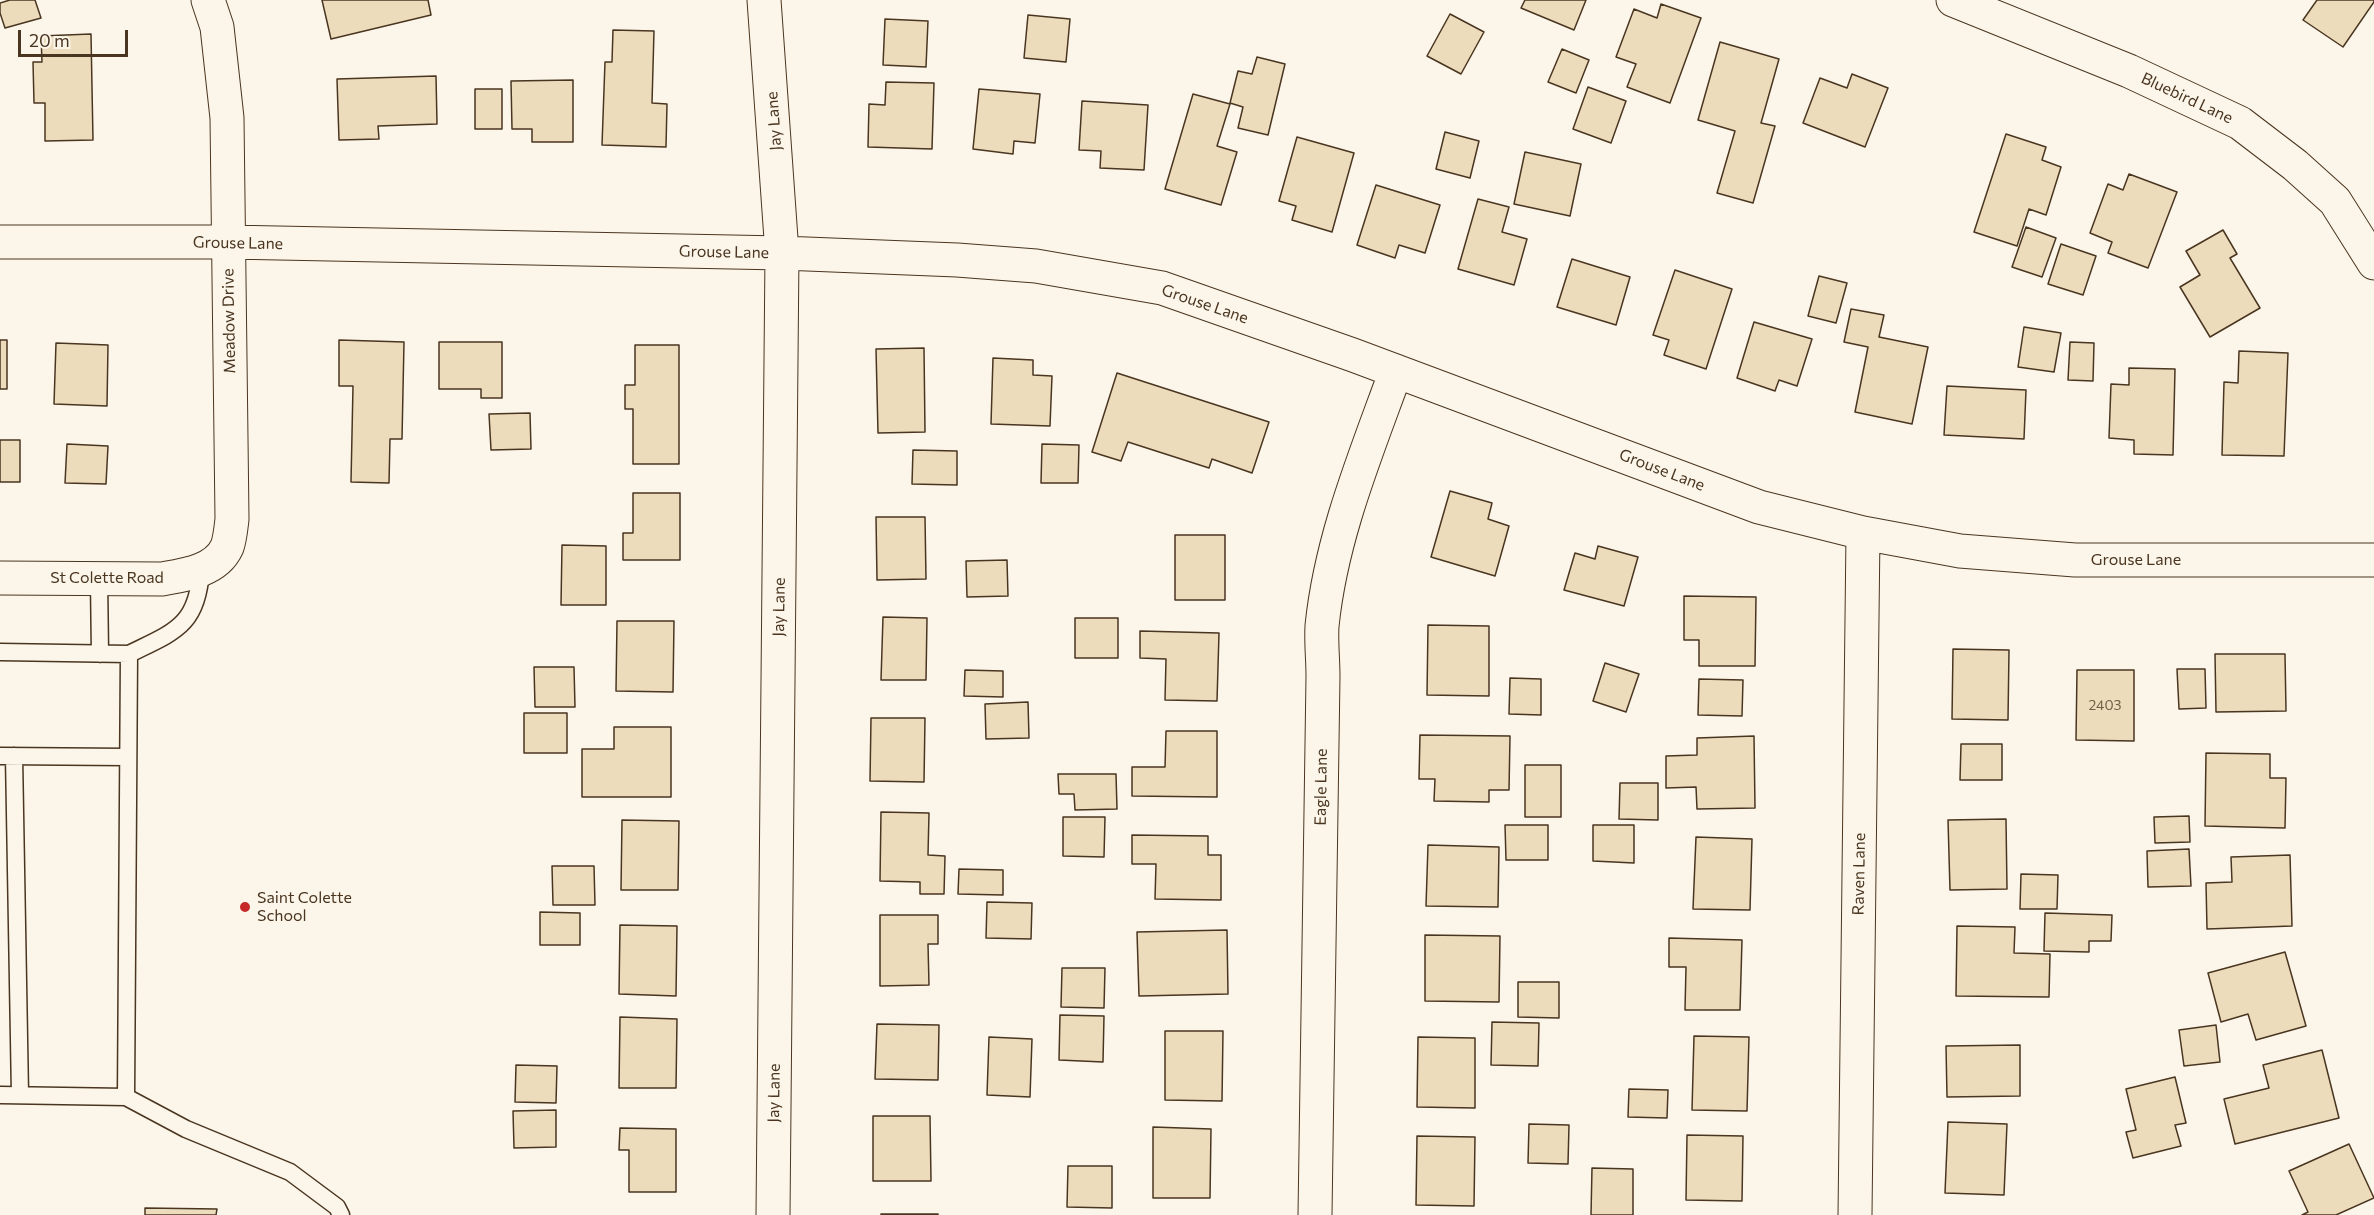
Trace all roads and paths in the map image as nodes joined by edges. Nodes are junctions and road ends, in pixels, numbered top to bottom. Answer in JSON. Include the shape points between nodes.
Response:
{"nodes":[{"id":1,"x":208,"y":0,"type":"edge"},
{"id":2,"x":764,"y":0,"type":"edge"},
{"id":3,"x":1953,"y":0,"type":"edge"},
{"id":4,"x":0,"y":242,"type":"edge"},
{"id":5,"x":228,"y":242,"type":"junction"},
{"id":6,"x":782,"y":253,"type":"junction"},
{"id":7,"x":2374,"y":263,"type":"edge"},
{"id":8,"x":1396,"y":371,"type":"junction"},
{"id":9,"x":1863,"y":533,"type":"junction"},
{"id":10,"x":2374,"y":560,"type":"edge"},
{"id":11,"x":206,"y":567,"type":"junction"},
{"id":12,"x":0,"y":578,"type":"edge"},
{"id":13,"x":99,"y":579,"type":"junction"},
{"id":14,"x":0,"y":652,"type":"edge"},
{"id":15,"x":100,"y":654,"type":"junction"},
{"id":16,"x":129,"y":654,"type":"junction"},
{"id":17,"x":7,"y":756,"type":"edge"},
{"id":18,"x":127,"y":758,"type":"junction"},
{"id":19,"x":0,"y":1095,"type":"edge"},
{"id":20,"x":20,"y":1095,"type":"junction"},
{"id":21,"x":126,"y":1097,"type":"junction"},
{"id":22,"x":341,"y":1215,"type":"edge"},
{"id":23,"x":773,"y":1215,"type":"edge"},
{"id":24,"x":1315,"y":1215,"type":"edge"},
{"id":25,"x":1854,"y":1215,"type":"edge"}],
"edges":[{"from":1,"to":5,"type":"street","name":"Meadow Drive","via":[[216,27],[227,118]]},
{"from":2,"to":6,"type":"street","name":"Jay Lane"},
{"from":3,"to":7,"type":"street","name":"Bluebird Lane","via":[[2129,71],[2240,123],[2335,201]]},
{"from":4,"to":5,"type":"street","name":"Grouse Lane"},
{"from":5,"to":6,"type":"street","name":"Grouse Lane"},
{"from":5,"to":11,"type":"street","name":"Meadow Drive","via":[[232,519],[227,548]]},
{"from":6,"to":8,"type":"street","name":"Grouse Lane","via":[[1036,266],[1162,288]]},
{"from":6,"to":23,"type":"street","name":"Jay Lane"},
{"from":8,"to":9,"type":"street","name":"Grouse Lane","via":[[1759,507]]},
{"from":8,"to":24,"type":"street","name":"Eagle Lane","via":[[1350,498],[1332,562],[1322,627]]},
{"from":9,"to":10,"type":"street","name":"Grouse Lane","via":[[1960,551],[2074,560]]},
{"from":9,"to":25,"type":"street","name":"Raven Lane"},
{"from":11,"to":13,"type":"street","name":"St Colette Road","via":[[162,579]]},
{"from":11,"to":16,"type":"lane","via":[[191,613],[180,627]]},
{"from":12,"to":13,"type":"street","name":"St Colette Road"},
{"from":13,"to":15,"type":"lane"},
{"from":14,"to":15,"type":"lane"},
{"from":15,"to":16,"type":"lane"},
{"from":16,"to":18,"type":"lane"},
{"from":17,"to":18,"type":"lane"},
{"from":17,"to":20,"type":"lane"},
{"from":18,"to":21,"type":"lane"},
{"from":19,"to":20,"type":"lane"},
{"from":20,"to":21,"type":"lane"},
{"from":21,"to":22,"type":"lane","via":[[186,1129],[290,1172],[337,1207]]}]}
